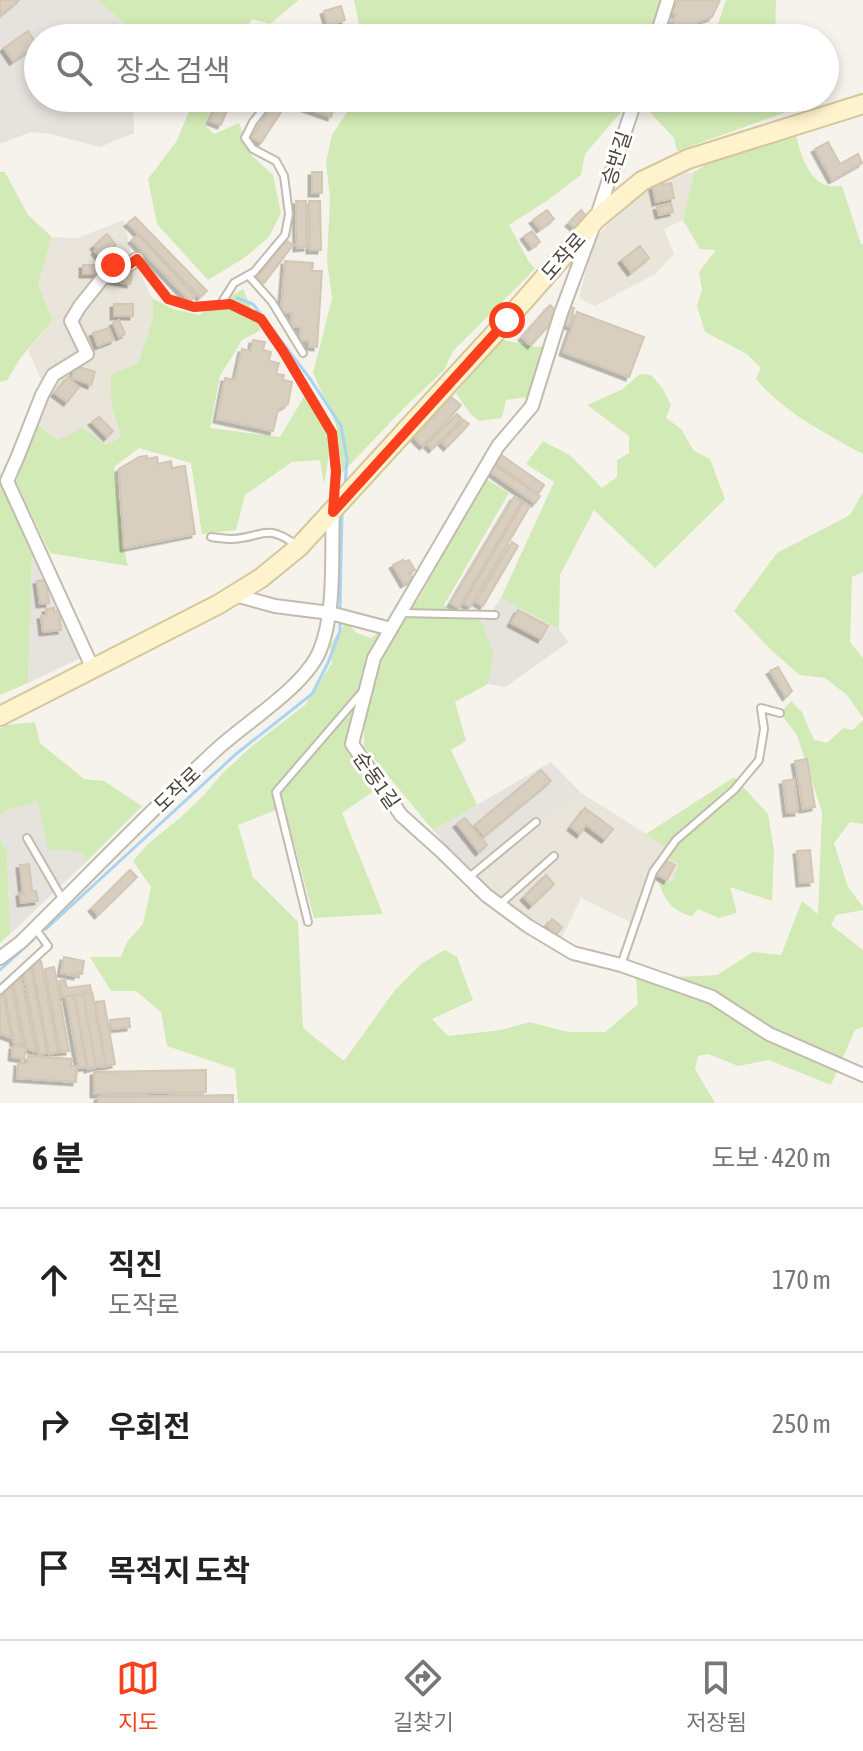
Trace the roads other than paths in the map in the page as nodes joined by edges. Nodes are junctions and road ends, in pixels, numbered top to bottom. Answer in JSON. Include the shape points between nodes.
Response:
{"nodes":[{"id":1,"x":668,"y":0,"type":"edge"},
{"id":2,"x":660,"y":24,"type":"edge"},
{"id":3,"x":863,"y":104,"type":"edge"},
{"id":4,"x":261,"y":112,"type":"edge"},
{"id":5,"x":631,"y":112,"type":"edge"},
{"id":6,"x":838,"y":112,"type":"edge"},
{"id":7,"x":839,"y":112,"type":"edge"},
{"id":8,"x":596,"y":219,"type":"junction"},
{"id":9,"x":137,"y":259,"type":"joint"},
{"id":10,"x":248,"y":275,"type":"junction"},
{"id":11,"x":220,"y":305,"type":"junction"},
{"id":12,"x":303,"y":353,"type":"dead end"},
{"id":13,"x":333,"y":512,"type":"junction"},
{"id":14,"x":211,"y":537,"type":"dead end"},
{"id":15,"x":299,"y":547,"type":"junction"},
{"id":16,"x":235,"y":595,"type":"junction"},
{"id":17,"x":330,"y":613,"type":"junction"},
{"id":18,"x":401,"y":613,"type":"junction"},
{"id":19,"x":495,"y":615,"type":"dead end"},
{"id":20,"x":391,"y":629,"type":"junction"},
{"id":21,"x":93,"y":669,"type":"junction"},
{"id":22,"x":368,"y":685,"type":"junction"},
{"id":23,"x":780,"y":713,"type":"dead end"},
{"id":24,"x":0,"y":716,"type":"edge"},
{"id":25,"x":536,"y":822,"type":"dead end"},
{"id":26,"x":27,"y":838,"type":"dead end"},
{"id":27,"x":554,"y":856,"type":"dead end"},
{"id":28,"x":468,"y":878,"type":"junction"},
{"id":29,"x":63,"y":900,"type":"junction"},
{"id":30,"x":499,"y":905,"type":"junction"},
{"id":31,"x":308,"y":922,"type":"dead end"},
{"id":32,"x":35,"y":928,"type":"junction"},
{"id":33,"x":0,"y":958,"type":"edge"},
{"id":34,"x":621,"y":965,"type":"junction"},
{"id":35,"x":0,"y":990,"type":"edge"},
{"id":36,"x":863,"y":1075,"type":"edge"}],
"edges":[{"from":1,"to":2,"type":"street"},
{"from":3,"to":7,"type":"street","name":"도작로"},
{"from":4,"to":10,"type":"lane","via":[[245,138],[253,149],[276,161],[284,176],[289,214],[285,235]]},
{"from":5,"to":8,"type":"street","name":"승반길"},
{"from":6,"to":8,"type":"street","name":"도작로","via":[[688,159],[642,181]]},
{"from":8,"to":13,"type":"street","name":"도작로"},
{"from":8,"to":18,"type":"street","name":"순동1길","via":[[532,406],[498,446]]},
{"from":9,"to":11,"type":"lane","via":[[168,299],[194,307]]},
{"from":9,"to":21,"type":"street","via":[[113,265],[71,321],[87,354],[53,375],[7,481]]},
{"from":10,"to":11,"type":"lane","via":[[234,283]]},
{"from":10,"to":12,"type":"lane","via":[[272,302]]},
{"from":11,"to":13,"type":"lane","via":[[230,304],[261,319],[325,420],[332,433],[336,471]]},
{"from":13,"to":15,"type":"street","name":"도작로"},
{"from":13,"to":17,"type":"street","name":"도작로"},
{"from":14,"to":15,"type":"lane","via":[[267,532]]},
{"from":15,"to":16,"type":"street","name":"도작로"},
{"from":16,"to":17,"type":"street"},
{"from":16,"to":21,"type":"street","name":"도작로"},
{"from":17,"to":20,"type":"street"},
{"from":17,"to":29,"type":"street","name":"도작로","via":[[320,652],[306,673],[218,749]]},
{"from":18,"to":19,"type":"lane"},
{"from":18,"to":20,"type":"street","name":"순동1길"},
{"from":20,"to":22,"type":"street","name":"순동1길","via":[[374,658]]},
{"from":21,"to":24,"type":"street","name":"도작로"},
{"from":22,"to":28,"type":"street","name":"순동1길","via":[[352,744],[401,815]]},
{"from":22,"to":31,"type":"lane","via":[[276,792]]},
{"from":23,"to":34,"type":"lane","via":[[761,708],[759,760],[734,790],[676,840],[653,872]]},
{"from":25,"to":28,"type":"lane"},
{"from":26,"to":29,"type":"lane"},
{"from":27,"to":30,"type":"lane"},
{"from":28,"to":30,"type":"street","name":"순동1길"},
{"from":29,"to":32,"type":"street","name":"도작로"},
{"from":30,"to":34,"type":"street","name":"순동1길","via":[[573,953]]},
{"from":32,"to":33,"type":"street","name":"도작로"},
{"from":32,"to":35,"type":"lane","via":[[48,946]]},
{"from":34,"to":36,"type":"street","name":"순동1길","via":[[712,997],[769,1034]]}]}
